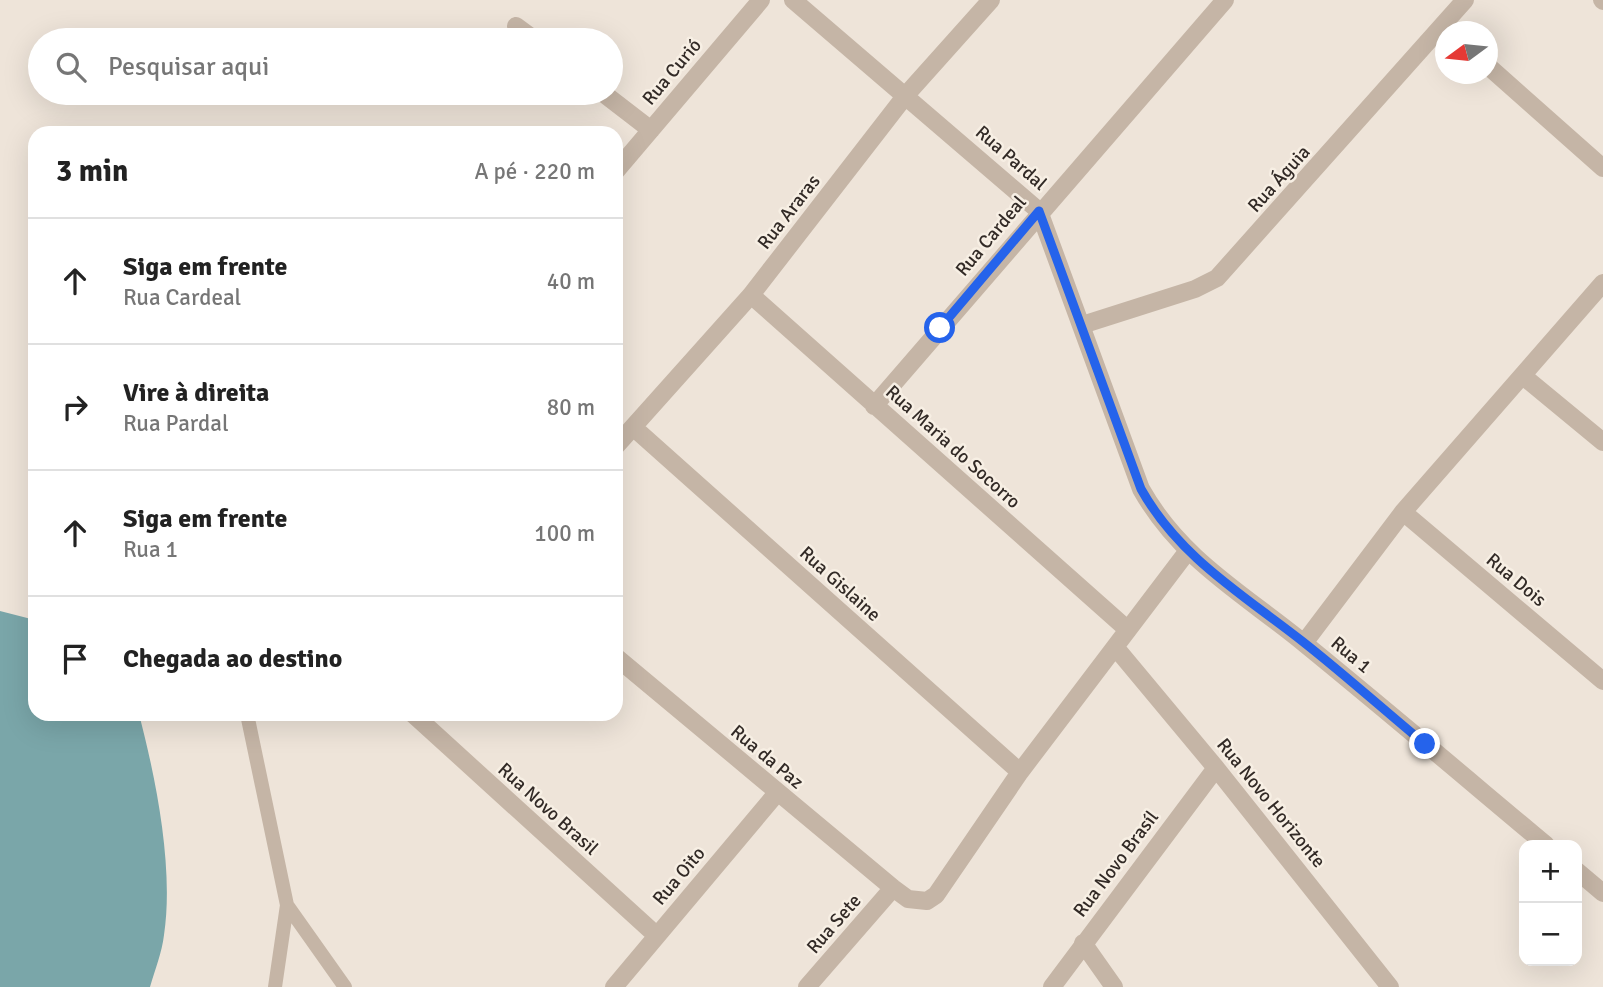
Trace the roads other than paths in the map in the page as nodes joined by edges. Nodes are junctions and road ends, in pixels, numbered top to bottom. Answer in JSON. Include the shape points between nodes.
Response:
{"nodes":[{"id":1,"x":761,"y":0,"type":"edge"},
{"id":2,"x":793,"y":0,"type":"edge"},
{"id":3,"x":991,"y":0,"type":"edge"},
{"id":4,"x":1225,"y":0,"type":"edge"},
{"id":5,"x":1465,"y":0,"type":"edge"},
{"id":6,"x":1451,"y":21,"type":"edge"},
{"id":7,"x":516,"y":26,"type":"dead end"},
{"id":8,"x":519,"y":28,"type":"edge"},
{"id":9,"x":1435,"y":40,"type":"edge"},
{"id":10,"x":1498,"y":75,"type":"edge"},
{"id":11,"x":906,"y":94,"type":"junction"},
{"id":12,"x":619,"y":105,"type":"edge"},
{"id":13,"x":651,"y":130,"type":"junction"},
{"id":14,"x":623,"y":163,"type":"edge"},
{"id":15,"x":1603,"y":168,"type":"edge"},
{"id":16,"x":1039,"y":211,"type":"junction"},
{"id":17,"x":1603,"y":283,"type":"edge"},
{"id":18,"x":751,"y":295,"type":"junction"},
{"id":19,"x":1082,"y":325,"type":"junction"},
{"id":20,"x":1523,"y":376,"type":"junction"},
{"id":21,"x":874,"y":405,"type":"junction"},
{"id":22,"x":633,"y":427,"type":"junction"},
{"id":23,"x":623,"y":438,"type":"edge"},
{"id":24,"x":1603,"y":442,"type":"edge"},
{"id":25,"x":1141,"y":489,"type":"joint"},
{"id":26,"x":1403,"y":512,"type":"junction"},
{"id":27,"x":1187,"y":552,"type":"junction"},
{"id":28,"x":1128,"y":630,"type":"junction"},
{"id":29,"x":1304,"y":643,"type":"junction"},
{"id":30,"x":1116,"y":648,"type":"junction"},
{"id":31,"x":623,"y":663,"type":"edge"},
{"id":32,"x":1603,"y":681,"type":"edge"},
{"id":33,"x":248,"y":721,"type":"edge"},
{"id":34,"x":421,"y":721,"type":"edge"},
{"id":35,"x":1216,"y":768,"type":"junction"},
{"id":36,"x":1020,"y":772,"type":"junction"},
{"id":37,"x":777,"y":793,"type":"junction"},
{"id":38,"x":1540,"y":840,"type":"edge"},
{"id":39,"x":1582,"y":875,"type":"edge"},
{"id":40,"x":893,"y":888,"type":"junction"},
{"id":41,"x":1603,"y":893,"type":"edge"},
{"id":42,"x":287,"y":905,"type":"junction"},
{"id":43,"x":656,"y":935,"type":"junction"},
{"id":44,"x":1083,"y":943,"type":"junction"},
{"id":45,"x":275,"y":987,"type":"edge"},
{"id":46,"x":345,"y":987,"type":"edge"},
{"id":47,"x":614,"y":987,"type":"edge"},
{"id":48,"x":807,"y":987,"type":"edge"},
{"id":49,"x":1052,"y":987,"type":"edge"},
{"id":50,"x":1114,"y":987,"type":"edge"},
{"id":51,"x":1390,"y":987,"type":"edge"}],
"edges":[{"from":1,"to":13,"type":"street","name":"Rua Curió"},
{"from":2,"to":11,"type":"street","name":"Rua Pardal"},
{"from":3,"to":11,"type":"street","name":"Rua Araras"},
{"from":4,"to":16,"type":"street","name":"Rua Cardeal"},
{"from":5,"to":6,"type":"street","name":"Rua Águia"},
{"from":7,"to":8,"type":"street"},
{"from":9,"to":19,"type":"street","name":"Rua Águia","via":[[1217,278]]},
{"from":10,"to":15,"type":"street"},
{"from":11,"to":16,"type":"street","name":"Rua Pardal"},
{"from":11,"to":18,"type":"street","name":"Rua Araras"},
{"from":12,"to":13,"type":"street"},
{"from":13,"to":14,"type":"street","name":"Rua Curió"},
{"from":16,"to":19,"type":"street","name":"Rua Pardal"},
{"from":16,"to":21,"type":"street","name":"Rua Cardeal"},
{"from":17,"to":20,"type":"street"},
{"from":18,"to":21,"type":"street","name":"Rua Maria do Socorro"},
{"from":18,"to":22,"type":"street","name":"Rua Araras"},
{"from":19,"to":25,"type":"street","name":"Rua Pardal"},
{"from":20,"to":24,"type":"street"},
{"from":20,"to":26,"type":"street"},
{"from":21,"to":28,"type":"street","name":"Rua Maria do Socorro"},
{"from":22,"to":23,"type":"street","name":"Rua Araras"},
{"from":22,"to":36,"type":"street","name":"Rua Gislaine"},
{"from":25,"to":27,"type":"street","name":"Rua 1","via":[[1158,519]]},
{"from":26,"to":29,"type":"street"},
{"from":26,"to":32,"type":"street","name":"Rua Dois"},
{"from":27,"to":28,"type":"street"},
{"from":27,"to":29,"type":"street","name":"Rua 1"},
{"from":28,"to":30,"type":"street"},
{"from":29,"to":38,"type":"street","name":"Rua 1"},
{"from":30,"to":35,"type":"street","name":"Rua Novo Horizonte"},
{"from":30,"to":36,"type":"street"},
{"from":31,"to":37,"type":"street","name":"Rua da Paz"},
{"from":33,"to":42,"type":"lane"},
{"from":34,"to":43,"type":"street","name":"Rua Novo Brasil"},
{"from":35,"to":44,"type":"street","name":"Rua Novo Brasíl"},
{"from":35,"to":51,"type":"street","name":"Rua Novo Horizonte"},
{"from":36,"to":40,"type":"street","name":"Rua da Paz","via":[[936,895],[917,903]]},
{"from":37,"to":40,"type":"street","name":"Rua da Paz"},
{"from":37,"to":43,"type":"street","name":"Rua Oito"},
{"from":39,"to":41,"type":"street"},
{"from":40,"to":48,"type":"street","name":"Rua Sete"},
{"from":42,"to":45,"type":"lane"},
{"from":42,"to":46,"type":"lane"},
{"from":43,"to":47,"type":"street","name":"Rua Oito"},
{"from":44,"to":49,"type":"street","name":"Rua Novo Brasíl"},
{"from":44,"to":50,"type":"street"}]}
